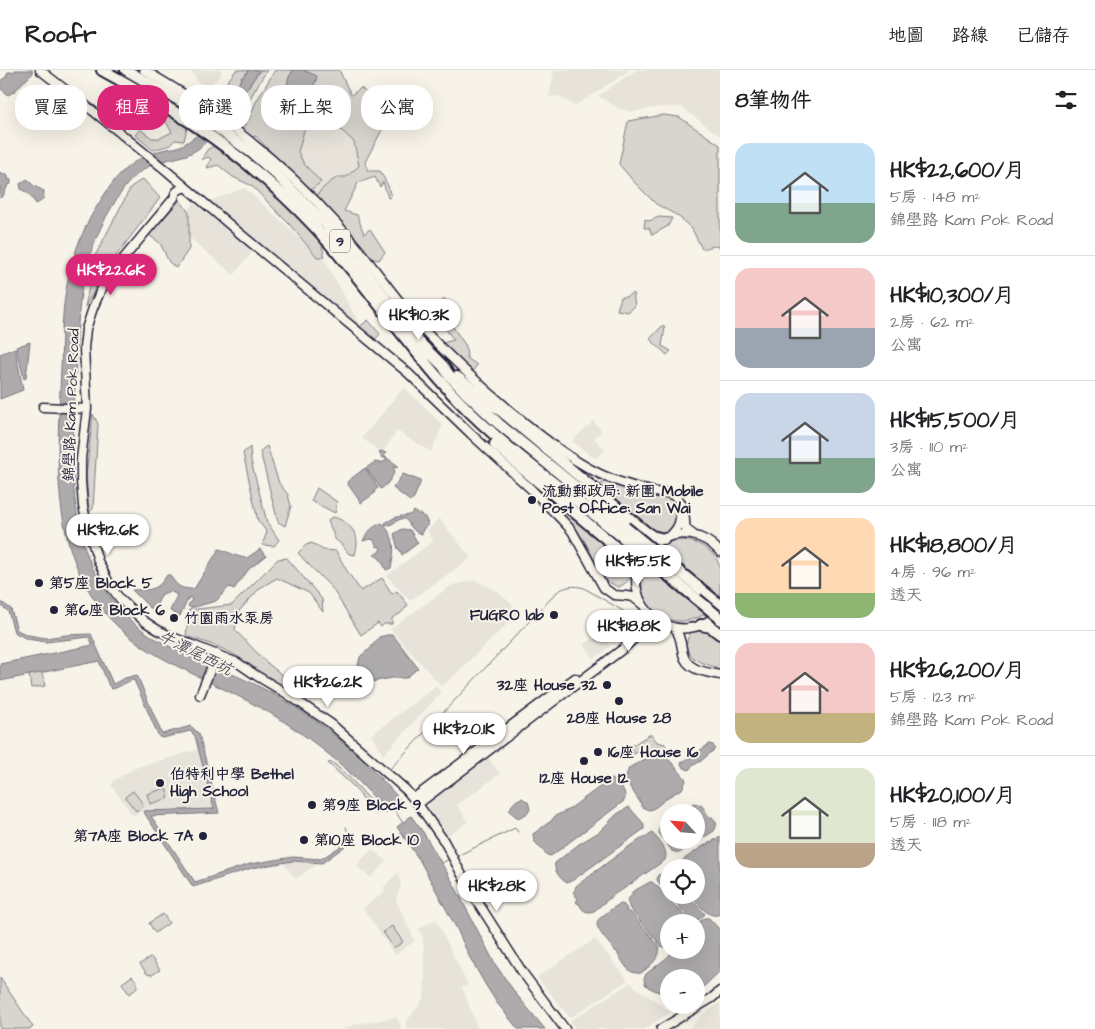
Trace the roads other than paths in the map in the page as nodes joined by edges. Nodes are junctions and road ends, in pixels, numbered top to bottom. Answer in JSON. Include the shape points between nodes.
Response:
{"nodes":[{"id":1,"x":40,"y":70,"type":"edge"},
{"id":2,"x":102,"y":70,"type":"edge"},
{"id":3,"x":126,"y":70,"type":"edge"},
{"id":4,"x":144,"y":70,"type":"edge"},
{"id":5,"x":179,"y":95,"type":"edge"},
{"id":6,"x":179,"y":100,"type":"edge"},
{"id":7,"x":227,"y":130,"type":"edge"},
{"id":8,"x":228,"y":130,"type":"edge"},
{"id":9,"x":184,"y":187,"type":"junction"},
{"id":10,"x":350,"y":268,"type":"junction"},
{"id":11,"x":443,"y":366,"type":"junction"},
{"id":12,"x":43,"y":407,"type":"dead end"},
{"id":13,"x":84,"y":409,"type":"junction"},
{"id":14,"x":656,"y":492,"type":"junction"},
{"id":15,"x":622,"y":531,"type":"junction"},
{"id":16,"x":695,"y":536,"type":"junction"},
{"id":17,"x":667,"y":538,"type":"junction"},
{"id":18,"x":720,"y":552,"type":"edge"},
{"id":19,"x":637,"y":570,"type":"junction"},
{"id":20,"x":636,"y":584,"type":"junction"},
{"id":21,"x":623,"y":595,"type":"junction"},
{"id":22,"x":700,"y":596,"type":"junction"},
{"id":23,"x":720,"y":605,"type":"edge"},
{"id":24,"x":644,"y":607,"type":"junction"},
{"id":25,"x":720,"y":610,"type":"edge"},
{"id":26,"x":720,"y":618,"type":"edge"},
{"id":27,"x":662,"y":624,"type":"junction"},
{"id":28,"x":696,"y":626,"type":"junction"},
{"id":29,"x":674,"y":628,"type":"junction"},
{"id":30,"x":720,"y":634,"type":"edge"},
{"id":31,"x":682,"y":645,"type":"junction"},
{"id":32,"x":215,"y":658,"type":"junction"},
{"id":33,"x":720,"y":675,"type":"edge"},
{"id":34,"x":201,"y":692,"type":"dead end"},
{"id":35,"x":416,"y":801,"type":"junction"},
{"id":36,"x":720,"y":991,"type":"edge"},
{"id":37,"x":565,"y":1029,"type":"edge"},
{"id":38,"x":661,"y":1029,"type":"edge"}],
"edges":[{"from":1,"to":9,"type":"street"},
{"from":2,"to":10,"type":"highway","number":"9","via":[[216,140],[289,202]]},
{"from":3,"to":6,"type":"highway","number":"9"},
{"from":4,"to":5,"type":"street"},
{"from":7,"to":11,"type":"highway","number":"9","via":[[326,224],[417,340]]},
{"from":8,"to":14,"type":"street","via":[[271,159],[306,191],[340,226],[419,325],[477,383],[579,463],[611,479]]},
{"from":9,"to":13,"type":"street","name":"錦壆路 Kam Pok Road","via":[[178,190],[118,264],[100,292],[86,329]]},
{"from":9,"to":21,"type":"street","via":[[418,383],[572,531],[604,588],[614,595]]},
{"from":10,"to":15,"type":"highway","number":"9","via":[[417,354],[460,402],[502,442]]},
{"from":10,"to":19,"type":"highway","via":[[369,300],[441,391],[493,443],[628,557]]},
{"from":11,"to":15,"type":"highway","number":"9","via":[[466,394]]},
{"from":11,"to":17,"type":"highway","via":[[646,532]]},
{"from":12,"to":13,"type":"street"},
{"from":13,"to":32,"type":"street","name":"錦壆路 Kam Pok Road","via":[[83,506],[92,546],[104,574],[120,599],[144,621]]},
{"from":14,"to":16,"type":"street","via":[[669,493],[680,501],[686,527]]},
{"from":14,"to":17,"type":"street","via":[[674,501],[680,511],[678,526]]},
{"from":15,"to":22,"type":"highway","number":"9","bridge":true},
{"from":16,"to":17,"type":"street","via":[[681,534]]},
{"from":16,"to":18,"type":"street"},
{"from":17,"to":19,"type":"street","via":[[647,551]]},
{"from":19,"to":20,"type":"street"},
{"from":20,"to":21,"type":"street"},
{"from":20,"to":24,"type":"street"},
{"from":21,"to":24,"type":"street","via":[[633,597]]},
{"from":22,"to":23,"type":"highway","number":"9"},
{"from":22,"to":26,"type":"highway","number":"9","bridge":true},
{"from":24,"to":27,"type":"street"},
{"from":24,"to":35,"type":"street","via":[[642,625],[630,637]]},
{"from":25,"to":28,"type":"street"},
{"from":27,"to":29,"type":"street"},
{"from":27,"to":35,"type":"street","via":[[644,630],[604,664]]},
{"from":28,"to":29,"type":"street"},
{"from":28,"to":30,"type":"highway","via":[[710,627]]},
{"from":28,"to":31,"type":"street","via":[[686,634]]},
{"from":29,"to":31,"type":"street"},
{"from":31,"to":33,"type":"street","via":[[684,658],[692,667]]},
{"from":32,"to":34,"type":"street"},
{"from":32,"to":35,"type":"street","name":"錦壆路 Kam Pok Road","via":[[238,662],[330,723]]},
{"from":35,"to":37,"type":"street","name":"錦壆路 Kam Pok Road","via":[[444,841],[470,890],[505,944]]},
{"from":36,"to":38,"type":"street"}]}
